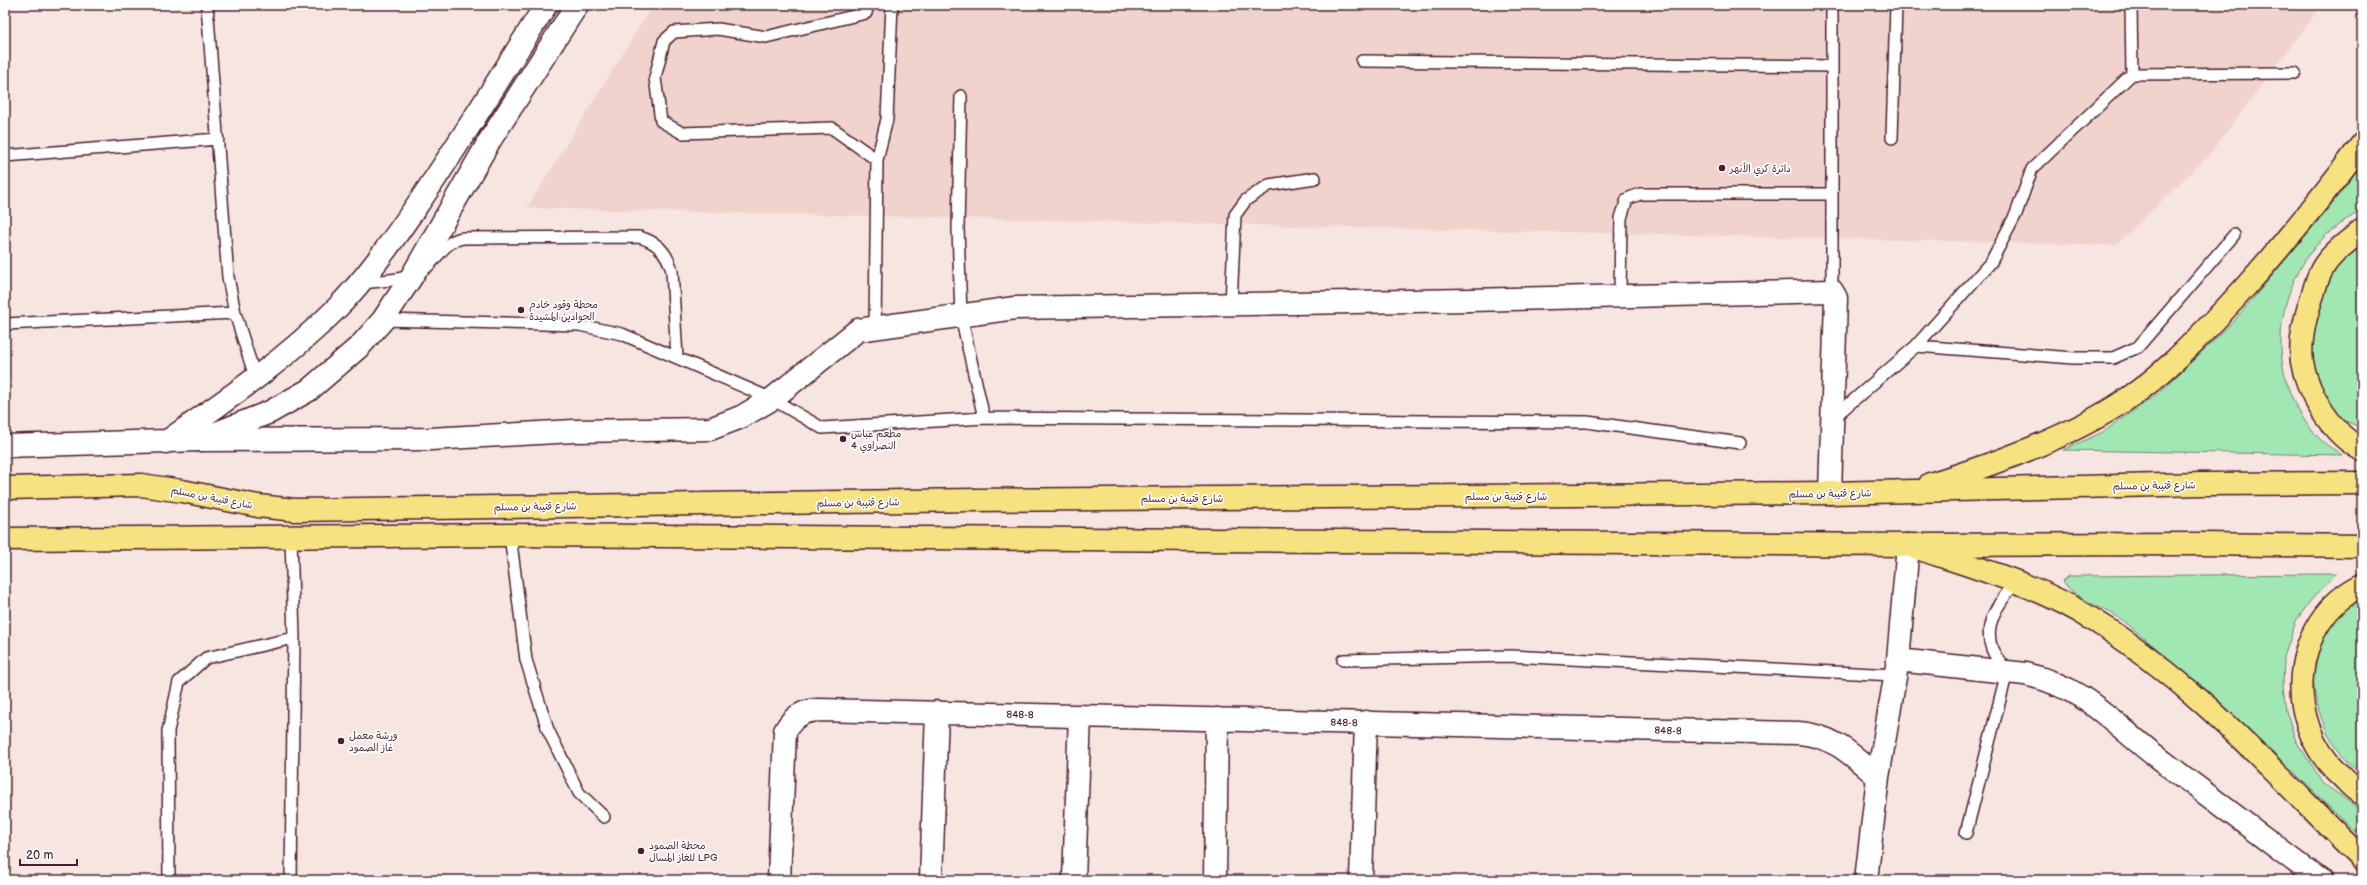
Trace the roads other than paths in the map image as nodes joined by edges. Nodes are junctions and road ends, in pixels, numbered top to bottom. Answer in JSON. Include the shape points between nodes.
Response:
{"nodes":[{"id":1,"x":207,"y":5,"type":"edge"},
{"id":2,"x":546,"y":5,"type":"edge"},
{"id":3,"x":577,"y":5,"type":"edge"},
{"id":4,"x":868,"y":5,"type":"edge"},
{"id":5,"x":892,"y":5,"type":"edge"},
{"id":6,"x":1832,"y":5,"type":"edge"},
{"id":7,"x":1896,"y":5,"type":"edge"},
{"id":8,"x":2131,"y":5,"type":"edge"},
{"id":9,"x":1362,"y":61,"type":"dead end"},
{"id":10,"x":1832,"y":66,"type":"junction"},
{"id":11,"x":2295,"y":73,"type":"dead end"},
{"id":12,"x":2132,"y":74,"type":"junction"},
{"id":13,"x":961,"y":96,"type":"dead end"},
{"id":14,"x":1892,"y":138,"type":"dead end"},
{"id":15,"x":218,"y":139,"type":"junction"},
{"id":16,"x":2362,"y":144,"type":"edge"},
{"id":17,"x":5,"y":156,"type":"edge"},
{"id":18,"x":877,"y":160,"type":"junction"},
{"id":19,"x":1315,"y":178,"type":"dead end"},
{"id":20,"x":1832,"y":194,"type":"junction"},
{"id":21,"x":2362,"y":230,"type":"edge"},
{"id":22,"x":2234,"y":235,"type":"dead end"},
{"id":23,"x":412,"y":276,"type":"junction"},
{"id":24,"x":360,"y":283,"type":"junction"},
{"id":25,"x":1832,"y":291,"type":"junction"},
{"id":26,"x":1620,"y":296,"type":"junction"},
{"id":27,"x":1231,"y":305,"type":"junction"},
{"id":28,"x":235,"y":313,"type":"junction"},
{"id":29,"x":961,"y":316,"type":"junction"},
{"id":30,"x":383,"y":320,"type":"junction"},
{"id":31,"x":5,"y":324,"type":"edge"},
{"id":32,"x":875,"y":328,"type":"junction"},
{"id":33,"x":1916,"y":346,"type":"junction"},
{"id":34,"x":677,"y":358,"type":"junction"},
{"id":35,"x":256,"y":380,"type":"junction"},
{"id":36,"x":772,"y":399,"type":"junction"},
{"id":37,"x":984,"y":418,"type":"junction"},
{"id":38,"x":1832,"y":419,"type":"junction"},
{"id":39,"x":198,"y":440,"type":"junction"},
{"id":40,"x":166,"y":442,"type":"junction"},
{"id":41,"x":1740,"y":443,"type":"dead end"},
{"id":42,"x":5,"y":446,"type":"edge"},
{"id":43,"x":2362,"y":450,"type":"edge"},
{"id":44,"x":2362,"y":483,"type":"edge"},
{"id":45,"x":5,"y":488,"type":"edge"},
{"id":46,"x":1906,"y":491,"type":"junction"},
{"id":47,"x":1830,"y":493,"type":"junction"},
{"id":48,"x":510,"y":535,"type":"junction"},
{"id":49,"x":291,"y":537,"type":"junction"},
{"id":50,"x":5,"y":539,"type":"edge"},
{"id":51,"x":1908,"y":545,"type":"junction"},
{"id":52,"x":2362,"y":546,"type":"edge"},
{"id":53,"x":2016,"y":581,"type":"junction"},
{"id":54,"x":2362,"y":585,"type":"edge"},
{"id":55,"x":294,"y":638,"type":"junction"},
{"id":56,"x":1343,"y":660,"type":"dead end"},
{"id":57,"x":1896,"y":667,"type":"junction"},
{"id":58,"x":2007,"y":672,"type":"junction"},
{"id":59,"x":937,"y":712,"type":"junction"},
{"id":60,"x":1080,"y":716,"type":"junction"},
{"id":61,"x":1217,"y":719,"type":"junction"},
{"id":62,"x":1366,"y":722,"type":"junction"},
{"id":63,"x":1878,"y":777,"type":"junction"},
{"id":64,"x":2362,"y":794,"type":"edge"},
{"id":65,"x":604,"y":817,"type":"dead end"},
{"id":66,"x":1966,"y":833,"type":"dead end"},
{"id":67,"x":2362,"y":859,"type":"edge"},
{"id":68,"x":169,"y":880,"type":"edge"},
{"id":69,"x":291,"y":880,"type":"edge"},
{"id":70,"x":779,"y":880,"type":"edge"},
{"id":71,"x":931,"y":880,"type":"edge"},
{"id":72,"x":1074,"y":880,"type":"edge"},
{"id":73,"x":1215,"y":880,"type":"edge"},
{"id":74,"x":1362,"y":880,"type":"edge"},
{"id":75,"x":1866,"y":880,"type":"edge"},
{"id":76,"x":2320,"y":880,"type":"edge"}],
"edges":[{"from":1,"to":15,"type":"lane"},
{"from":2,"to":24,"type":"street","via":[[403,226]]},
{"from":3,"to":23,"type":"street","via":[[486,147]]},
{"from":4,"to":18,"type":"lane","via":[[866,13],[766,37],[718,29],[674,32],[664,41],[655,78],[661,121],[682,134],[832,128]]},
{"from":5,"to":18,"type":"lane","via":[[887,119]]},
{"from":6,"to":10,"type":"lane"},
{"from":7,"to":14,"type":"lane"},
{"from":8,"to":12,"type":"lane"},
{"from":9,"to":10,"type":"lane"},
{"from":10,"to":20,"type":"lane"},
{"from":11,"to":12,"type":"lane"},
{"from":12,"to":33,"type":"lane","via":[[2032,169],[2016,214],[1991,262]]},
{"from":13,"to":29,"type":"lane","via":[[958,228]]},
{"from":15,"to":17,"type":"lane"},
{"from":15,"to":28,"type":"lane","via":[[224,241]]},
{"from":16,"to":46,"type":"highway","via":[[2256,277],[2177,359],[2127,399],[2075,428],[1949,478]]},
{"from":18,"to":32,"type":"lane"},
{"from":19,"to":27,"type":"lane","via":[[1269,185],[1246,200],[1235,215]]},
{"from":20,"to":25,"type":"lane"},
{"from":20,"to":26,"type":"lane","via":[[1640,194],[1627,199],[1621,218]]},
{"from":21,"to":43,"type":"highway","via":[[2326,263],[2319,276],[2304,319],[2302,362],[2318,406],[2335,428]]},
{"from":22,"to":33,"type":"lane","via":[[2138,347],[2113,358],[2074,358]]},
{"from":23,"to":24,"type":"lane"},
{"from":23,"to":30,"type":"street"},
{"from":23,"to":34,"type":"lane","via":[[428,266],[447,244],[463,238],[629,236],[649,240],[664,252],[672,271]]},
{"from":24,"to":35,"type":"street","via":[[297,346]]},
{"from":25,"to":26,"type":"street"},
{"from":25,"to":38,"type":"street","via":[[1836,298]]},
{"from":26,"to":27,"type":"street"},
{"from":27,"to":29,"type":"street","via":[[1015,308]]},
{"from":28,"to":31,"type":"lane"},
{"from":28,"to":35,"type":"lane"},
{"from":29,"to":32,"type":"street"},
{"from":29,"to":37,"type":"lane"},
{"from":30,"to":34,"type":"lane","via":[[579,325],[622,334]]},
{"from":30,"to":39,"type":"street","via":[[355,350],[309,390],[270,412]]},
{"from":32,"to":36,"type":"street","via":[[858,330]]},
{"from":33,"to":38,"type":"lane"},
{"from":34,"to":36,"type":"lane"},
{"from":35,"to":40,"type":"street"},
{"from":36,"to":37,"type":"lane","via":[[822,428]]},
{"from":36,"to":39,"type":"street","via":[[741,417],[710,429],[422,439]]},
{"from":37,"to":41,"type":"lane","via":[[1587,422]]},
{"from":38,"to":47,"type":"street"},
{"from":39,"to":40,"type":"street"},
{"from":40,"to":42,"type":"street"},
{"from":44,"to":46,"type":"highway","name":"شارع قتيبة بن مسلم"},
{"from":45,"to":47,"type":"highway","name":"شارع قتيبة بن مسلم","via":[[142,485],[258,506],[295,510],[982,500]]},
{"from":46,"to":47,"type":"highway","name":"شارع قتيبة بن مسلم"},
{"from":48,"to":49,"type":"highway"},
{"from":48,"to":51,"type":"highway"},
{"from":48,"to":65,"type":"lane","via":[[526,660],[548,730],[579,793]]},
{"from":49,"to":50,"type":"highway"},
{"from":49,"to":55,"type":"lane"},
{"from":51,"to":52,"type":"highway"},
{"from":51,"to":53,"type":"highway"},
{"from":51,"to":57,"type":"street"},
{"from":53,"to":58,"type":"lane","via":[[1994,611],[1989,636],[1992,649]]},
{"from":53,"to":67,"type":"highway","via":[[2091,618],[2175,677],[2222,718]]},
{"from":54,"to":64,"type":"highway","via":[[2351,591],[2320,620],[2305,655],[2300,694],[2305,721],[2316,748],[2327,762]]},
{"from":55,"to":68,"type":"lane","via":[[206,658],[179,682],[168,731]]},
{"from":55,"to":69,"type":"lane"},
{"from":56,"to":57,"type":"lane","via":[[1510,656]]},
{"from":57,"to":58,"type":"street"},
{"from":57,"to":63,"type":"street"},
{"from":58,"to":66,"type":"lane"},
{"from":58,"to":76,"type":"street","via":[[2054,682],[2092,702],[2156,756]]},
{"from":59,"to":60,"type":"street","name":"848-8"},
{"from":59,"to":70,"type":"street","name":"848-8","via":[[818,710],[798,715],[790,722],[784,741]]},
{"from":59,"to":71,"type":"street"},
{"from":60,"to":61,"type":"street","name":"848-8"},
{"from":60,"to":72,"type":"street"},
{"from":61,"to":62,"type":"street","name":"848-8"},
{"from":61,"to":73,"type":"street"},
{"from":62,"to":63,"type":"street","name":"848-8","via":[[1812,734],[1837,743]]},
{"from":62,"to":74,"type":"street"},
{"from":63,"to":75,"type":"street"}]}
